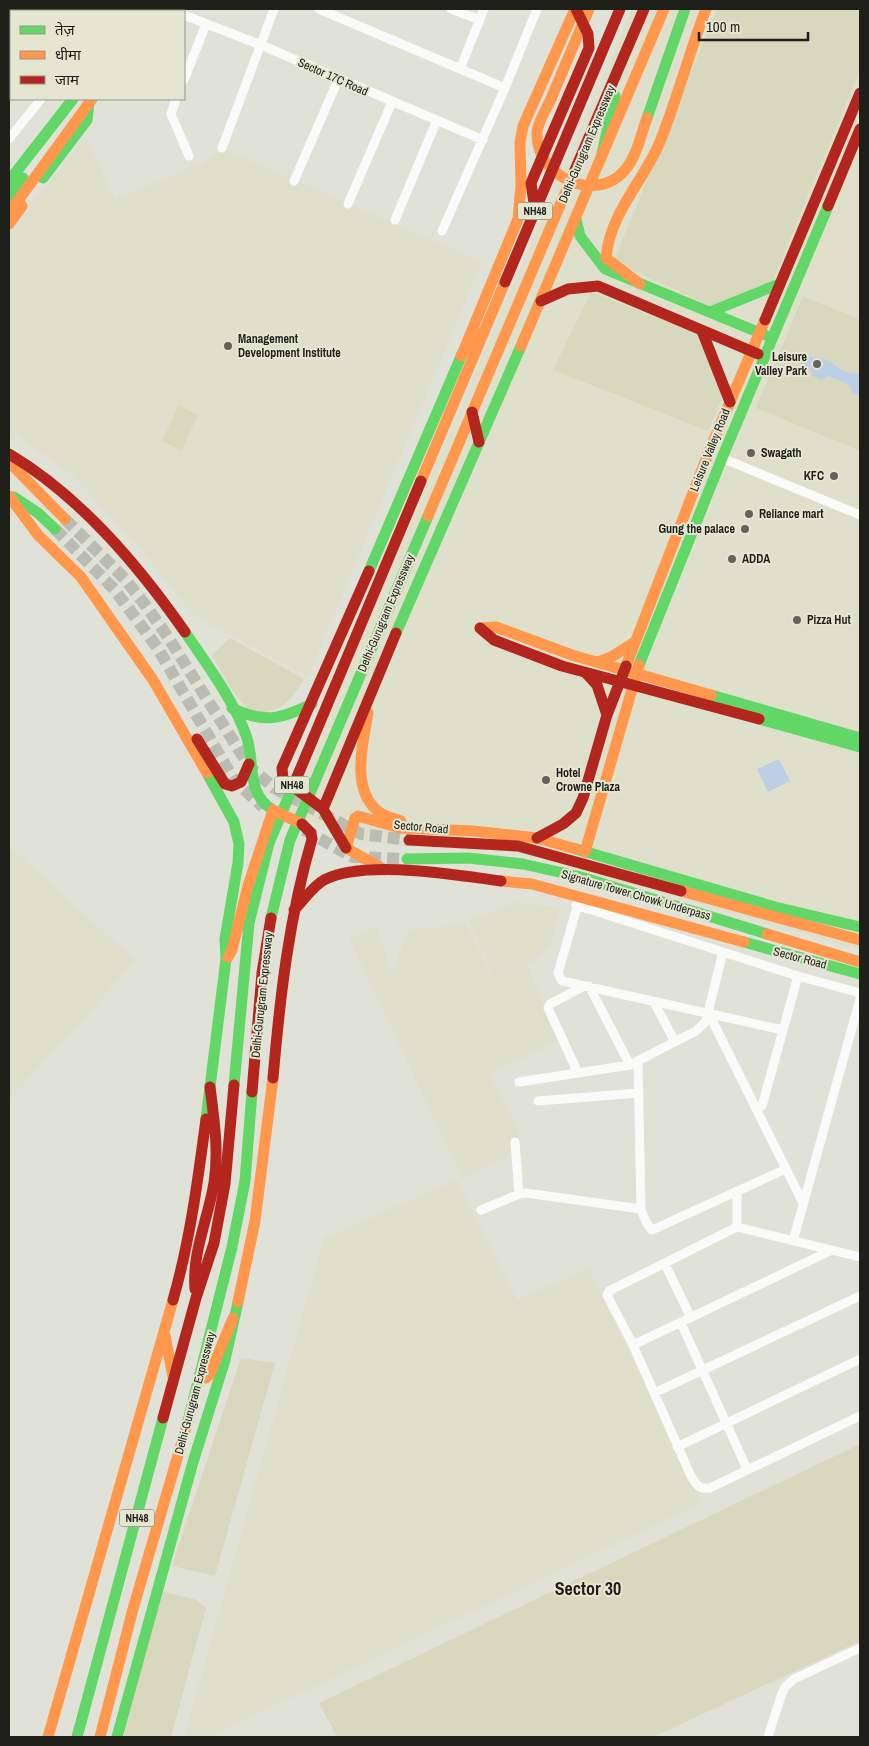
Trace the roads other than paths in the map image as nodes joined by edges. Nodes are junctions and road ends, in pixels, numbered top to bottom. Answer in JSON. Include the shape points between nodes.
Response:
{"nodes":[{"id":1,"x":274,"y":9,"type":"edge"},
{"id":2,"x":319,"y":9,"type":"edge"},
{"id":3,"x":451,"y":9,"type":"edge"},
{"id":4,"x":484,"y":9,"type":"edge"},
{"id":5,"x":536,"y":9,"type":"edge"},
{"id":6,"x":575,"y":9,"type":"edge"},
{"id":7,"x":589,"y":9,"type":"edge"},
{"id":8,"x":620,"y":9,"type":"edge"},
{"id":9,"x":644,"y":9,"type":"edge"},
{"id":10,"x":664,"y":9,"type":"edge"},
{"id":11,"x":685,"y":9,"type":"edge"},
{"id":12,"x":706,"y":9,"type":"edge"},
{"id":13,"x":185,"y":15,"type":"edge"},
{"id":14,"x":480,"y":20,"type":"junction"},
{"id":15,"x":206,"y":24,"type":"junction"},
{"id":16,"x":261,"y":45,"type":"junction"},
{"id":17,"x":624,"y":58,"type":"junction"},
{"id":18,"x":460,"y":69,"type":"junction"},
{"id":19,"x":185,"y":77,"type":"edge"},
{"id":20,"x":338,"y":80,"type":"junction"},
{"id":21,"x":505,"y":88,"type":"junction"},
{"id":22,"x":860,"y":93,"type":"edge"},
{"id":23,"x":40,"y":100,"type":"edge"},
{"id":24,"x":72,"y":100,"type":"edge"},
{"id":25,"x":88,"y":100,"type":"edge"},
{"id":26,"x":176,"y":100,"type":"edge"},
{"id":27,"x":392,"y":102,"type":"junction"},
{"id":28,"x":437,"y":120,"type":"junction"},
{"id":29,"x":65,"y":129,"type":"junction"},
{"id":30,"x":860,"y":129,"type":"edge"},
{"id":31,"x":9,"y":138,"type":"edge"},
{"id":32,"x":482,"y":140,"type":"junction"},
{"id":33,"x":222,"y":148,"type":"dead end"},
{"id":34,"x":189,"y":156,"type":"dead end"},
{"id":35,"x":601,"y":158,"type":"junction"},
{"id":36,"x":9,"y":181,"type":"edge"},
{"id":37,"x":294,"y":181,"type":"dead end"},
{"id":38,"x":9,"y":197,"type":"edge"},
{"id":39,"x":348,"y":204,"type":"dead end"},
{"id":40,"x":535,"y":211,"type":"junction"},
{"id":41,"x":9,"y":213,"type":"edge"},
{"id":42,"x":576,"y":218,"type":"junction"},
{"id":43,"x":395,"y":220,"type":"dead end"},
{"id":44,"x":9,"y":224,"type":"edge"},
{"id":45,"x":442,"y":231,"type":"dead end"},
{"id":46,"x":640,"y":284,"type":"junction"},
{"id":47,"x":779,"y":284,"type":"junction"},
{"id":48,"x":503,"y":287,"type":"junction"},
{"id":49,"x":541,"y":301,"type":"junction"},
{"id":50,"x":710,"y":312,"type":"junction"},
{"id":51,"x":730,"y":320,"type":"junction"},
{"id":52,"x":702,"y":331,"type":"junction"},
{"id":53,"x":759,"y":332,"type":"junction"},
{"id":54,"x":773,"y":338,"type":"junction"},
{"id":55,"x":721,"y":339,"type":"junction"},
{"id":56,"x":751,"y":351,"type":"junction"},
{"id":57,"x":461,"y":356,"type":"junction"},
{"id":58,"x":765,"y":358,"type":"junction"},
{"id":59,"x":504,"y":385,"type":"junction"},
{"id":60,"x":481,"y":391,"type":"junction"},
{"id":61,"x":730,"y":402,"type":"junction"},
{"id":62,"x":470,"y":416,"type":"junction"},
{"id":63,"x":479,"y":442,"type":"junction"},
{"id":64,"x":9,"y":454,"type":"edge"},
{"id":65,"x":722,"y":458,"type":"junction"},
{"id":66,"x":9,"y":462,"type":"edge"},
{"id":67,"x":9,"y":494,"type":"edge"},
{"id":68,"x":860,"y":515,"type":"edge"},
{"id":69,"x":65,"y":519,"type":"tunnel mouth"},
{"id":70,"x":55,"y":529,"type":"tunnel mouth"},
{"id":71,"x":635,"y":642,"type":"junction"},
{"id":72,"x":598,"y":662,"type":"junction"},
{"id":73,"x":624,"y":670,"type":"junction"},
{"id":74,"x":586,"y":673,"type":"junction"},
{"id":75,"x":636,"y":673,"type":"junction"},
{"id":76,"x":619,"y":681,"type":"junction"},
{"id":77,"x":632,"y":686,"type":"junction"},
{"id":78,"x":372,"y":689,"type":"junction"},
{"id":79,"x":312,"y":704,"type":"junction"},
{"id":80,"x":232,"y":708,"type":"junction"},
{"id":81,"x":607,"y":715,"type":"junction"},
{"id":82,"x":179,"y":722,"type":"junction"},
{"id":83,"x":860,"y":738,"type":"edge"},
{"id":84,"x":860,"y":747,"type":"edge"},
{"id":85,"x":251,"y":759,"type":"junction"},
{"id":86,"x":323,"y":809,"type":"junction"},
{"id":87,"x":273,"y":810,"type":"junction"},
{"id":88,"x":420,"y":828,"type":"junction"},
{"id":89,"x":537,"y":838,"type":"junction"},
{"id":90,"x":409,"y":840,"type":"tunnel mouth"},
{"id":91,"x":346,"y":848,"type":"junction"},
{"id":92,"x":585,"y":852,"type":"junction"},
{"id":93,"x":407,"y":859,"type":"tunnel mouth"},
{"id":94,"x":387,"y":871,"type":"junction"},
{"id":95,"x":578,"y":901,"type":"junction"},
{"id":96,"x":294,"y":910,"type":"junction"},
{"id":97,"x":860,"y":927,"type":"edge"},
{"id":98,"x":860,"y":940,"type":"edge"},
{"id":99,"x":723,"y":952,"type":"junction"},
{"id":100,"x":226,"y":959,"type":"junction"},
{"id":101,"x":860,"y":962,"type":"edge"},
{"id":102,"x":860,"y":974,"type":"edge"},
{"id":103,"x":798,"y":976,"type":"junction"},
{"id":104,"x":587,"y":986,"type":"junction"},
{"id":105,"x":860,"y":993,"type":"edge"},
{"id":106,"x":860,"y":999,"type":"edge"},
{"id":107,"x":654,"y":1002,"type":"junction"},
{"id":108,"x":708,"y":1012,"type":"junction"},
{"id":109,"x":783,"y":1030,"type":"junction"},
{"id":110,"x":675,"y":1042,"type":"junction"},
{"id":111,"x":634,"y":1063,"type":"junction"},
{"id":112,"x":578,"y":1073,"type":"junction"},
{"id":113,"x":519,"y":1082,"type":"dead end"},
{"id":114,"x":210,"y":1087,"type":"junction"},
{"id":115,"x":638,"y":1093,"type":"junction"},
{"id":116,"x":538,"y":1101,"type":"dead end"},
{"id":117,"x":762,"y":1106,"type":"dead end"},
{"id":118,"x":515,"y":1142,"type":"dead end"},
{"id":119,"x":786,"y":1169,"type":"junction"},
{"id":120,"x":737,"y":1191,"type":"junction"},
{"id":121,"x":519,"y":1194,"type":"junction"},
{"id":122,"x":803,"y":1203,"type":"junction"},
{"id":123,"x":641,"y":1209,"type":"junction"},
{"id":124,"x":481,"y":1210,"type":"dead end"},
{"id":125,"x":737,"y":1227,"type":"junction"},
{"id":126,"x":793,"y":1241,"type":"junction"},
{"id":127,"x":832,"y":1250,"type":"junction"},
{"id":128,"x":860,"y":1258,"type":"edge"},
{"id":129,"x":665,"y":1264,"type":"junction"},
{"id":130,"x":860,"y":1296,"type":"edge"},
{"id":131,"x":196,"y":1298,"type":"junction"},
{"id":132,"x":233,"y":1318,"type":"junction"},
{"id":133,"x":691,"y":1318,"type":"junction"},
{"id":134,"x":681,"y":1323,"type":"junction"},
{"id":135,"x":165,"y":1334,"type":"junction"},
{"id":136,"x":633,"y":1345,"type":"junction"},
{"id":137,"x":860,"y":1359,"type":"edge"},
{"id":138,"x":703,"y":1371,"type":"junction"},
{"id":139,"x":174,"y":1381,"type":"junction"},
{"id":140,"x":198,"y":1386,"type":"junction"},
{"id":141,"x":654,"y":1393,"type":"junction"},
{"id":142,"x":860,"y":1416,"type":"edge"},
{"id":143,"x":727,"y":1424,"type":"junction"},
{"id":144,"x":677,"y":1447,"type":"junction"},
{"id":145,"x":747,"y":1469,"type":"junction"},
{"id":146,"x":860,"y":1648,"type":"edge"},
{"id":147,"x":48,"y":1737,"type":"edge"},
{"id":148,"x":77,"y":1737,"type":"edge"},
{"id":149,"x":100,"y":1737,"type":"edge"},
{"id":150,"x":117,"y":1737,"type":"edge"},
{"id":151,"x":768,"y":1737,"type":"edge"}],
"edges":[{"from":1,"to":16,"type":"street"},
{"from":2,"to":18,"type":"street"},
{"from":3,"to":14,"type":"street"},
{"from":4,"to":14,"type":"street"},
{"from":5,"to":21,"type":"street"},
{"from":6,"to":40,"type":"main road","via":[[588,34],[589,48],[531,183]]},
{"from":6,"to":57,"type":"main road","via":[[523,126],[518,219]]},
{"from":7,"to":11,"type":"main road","via":[[537,131],[539,150],[546,164],[564,179],[600,184],[618,177],[633,159]]},
{"from":8,"to":40,"type":"main road","name":"Delhi-Gurugram Expressway","number":"NH48"},
{"from":9,"to":17,"type":"main road","name":"Delhi-Gurugram Expressway","number":"NH48"},
{"from":10,"to":35,"type":"main road"},
{"from":12,"to":46,"type":"main road","via":[[657,146],[625,201],[606,246],[606,258],[632,274]]},
{"from":13,"to":15,"type":"street","name":"Sector 17C Road"},
{"from":14,"to":18,"type":"street"},
{"from":15,"to":16,"type":"street","name":"Sector 17C Road"},
{"from":15,"to":19,"type":"street"},
{"from":16,"to":20,"type":"street","name":"Sector 17C Road"},
{"from":16,"to":33,"type":"street"},
{"from":17,"to":35,"type":"main road"},
{"from":17,"to":60,"type":"main road","name":"Delhi-Gurugram Expressway","number":"NH48"},
{"from":18,"to":21,"type":"street"},
{"from":20,"to":27,"type":"street","name":"Sector 17C Road"},
{"from":20,"to":37,"type":"street"},
{"from":21,"to":32,"type":"street"},
{"from":22,"to":47,"type":"main road","name":"Leisure Valley Road"},
{"from":23,"to":31,"type":"street"},
{"from":24,"to":36,"type":"main road"},
{"from":25,"to":29,"type":"main road"},
{"from":25,"to":44,"type":"main road","via":[[87,120]]},
{"from":26,"to":34,"type":"street","via":[[171,114]]},
{"from":27,"to":28,"type":"street","name":"Sector 17C Road"},
{"from":27,"to":39,"type":"street"},
{"from":28,"to":32,"type":"street","name":"Sector 17C Road"},
{"from":28,"to":43,"type":"street"},
{"from":29,"to":38,"type":"main road"},
{"from":29,"to":41,"type":"main road"},
{"from":30,"to":54,"type":"main road","name":"Leisure Valley Road"},
{"from":32,"to":45,"type":"street"},
{"from":35,"to":42,"type":"main road"},
{"from":40,"to":48,"type":"main road","name":"Delhi-Gurugram Expressway","number":"NH48"},
{"from":42,"to":46,"type":"main road","via":[[580,236],[601,265]]},
{"from":42,"to":49,"type":"main road"},
{"from":46,"to":50,"type":"main road"},
{"from":47,"to":50,"type":"main road"},
{"from":47,"to":53,"type":"main road","name":"Leisure Valley Road"},
{"from":48,"to":57,"type":"main road"},
{"from":48,"to":131,"type":"main road","name":"Delhi-Gurugram Expressway","number":"NH48","via":[[268,843],[249,923],[226,1181],[214,1243]]},
{"from":49,"to":52,"type":"main road","via":[[580,285],[598,286]]},
{"from":49,"to":59,"type":"main road"},
{"from":50,"to":51,"type":"main road"},
{"from":51,"to":53,"type":"main road"},
{"from":51,"to":55,"type":"main road"},
{"from":52,"to":55,"type":"main road"},
{"from":52,"to":61,"type":"main road"},
{"from":53,"to":54,"type":"main road"},
{"from":53,"to":56,"type":"main road","name":"Leisure Valley Road"},
{"from":54,"to":58,"type":"main road","name":"Leisure Valley Road"},
{"from":55,"to":56,"type":"main road"},
{"from":56,"to":58,"type":"main road"},
{"from":56,"to":61,"type":"main road","name":"Leisure Valley Road"},
{"from":57,"to":79,"type":"main road"},
{"from":58,"to":65,"type":"main road","name":"Leisure Valley Road"},
{"from":59,"to":60,"type":"main road"},
{"from":59,"to":63,"type":"main road"},
{"from":60,"to":62,"type":"main road","name":"Delhi-Gurugram Expressway","number":"NH48"},
{"from":61,"to":71,"type":"main road","name":"Leisure Valley Road"},
{"from":62,"to":63,"type":"main road"},
{"from":62,"to":140,"type":"main road","name":"Delhi-Gurugram Expressway","number":"NH48","via":[[290,840],[272,909],[262,973],[245,1184]]},
{"from":63,"to":78,"type":"main road"},
{"from":64,"to":80,"type":"main road","via":[[29,465],[71,501],[149,582]]},
{"from":65,"to":68,"type":"street"},
{"from":65,"to":75,"type":"main road","name":"Leisure Valley Road"},
{"from":66,"to":69,"type":"main road"},
{"from":67,"to":70,"type":"main road"},
{"from":67,"to":82,"type":"main road","via":[[38,535],[81,577]]},
{"from":71,"to":72,"type":"main road"},
{"from":71,"to":73,"type":"main road","name":"Leisure Valley Road"},
{"from":72,"to":73,"type":"main road"},
{"from":72,"to":74,"type":"main road","via":[[496,627],[480,628],[494,640]]},
{"from":73,"to":75,"type":"main road"},
{"from":73,"to":76,"type":"main road","name":"Leisure Valley Road"},
{"from":74,"to":76,"type":"main road"},
{"from":74,"to":81,"type":"main road","via":[[597,685]]},
{"from":75,"to":77,"type":"main road","name":"Leisure Valley Road"},
{"from":75,"to":83,"type":"main road"},
{"from":76,"to":77,"type":"main road"},
{"from":76,"to":81,"type":"main road","name":"Leisure Valley Road"},
{"from":77,"to":84,"type":"main road"},
{"from":77,"to":92,"type":"main road","name":"Leisure Valley Road"},
{"from":78,"to":86,"type":"main road"},
{"from":78,"to":88,"type":"main road","via":[[360,763],[363,782],[369,799],[380,812]]},
{"from":79,"to":80,"type":"main road","via":[[273,720],[249,717]]},
{"from":79,"to":86,"type":"main road","via":[[281,772],[283,779]]},
{"from":80,"to":85,"type":"main road","via":[[248,743]]},
{"from":81,"to":89,"type":"main road","name":"Leisure Valley Road","via":[[576,813]]},
{"from":82,"to":85,"type":"main road","via":[[194,735],[225,784],[232,786],[241,782]]},
{"from":82,"to":100,"type":"main road","via":[[234,822],[239,844],[225,939]]},
{"from":85,"to":87,"type":"main road","via":[[254,788],[259,800]]},
{"from":86,"to":91,"type":"main road"},
{"from":87,"to":96,"type":"main road","via":[[306,827],[311,833]]},
{"from":87,"to":100,"type":"main road","via":[[248,886],[232,950]]},
{"from":88,"to":89,"type":"main road","name":"Sector Road"},
{"from":88,"to":91,"type":"main road","name":"Sector Road","via":[[400,828],[358,816]]},
{"from":89,"to":92,"type":"main road","name":"Sector Road"},
{"from":90,"to":98,"type":"main road","name":"Signature Tower Chowk Underpass","via":[[518,846]]},
{"from":91,"to":94,"type":"main road","name":"Sector Road"},
{"from":92,"to":97,"type":"main road","name":"Sector Road","via":[[775,907]]},
{"from":93,"to":101,"type":"main road","name":"Signature Tower Chowk Underpass","via":[[468,858],[523,864],[581,877]]},
{"from":94,"to":95,"type":"main road","name":"Sector Road","via":[[532,884]]},
{"from":94,"to":96,"type":"main road","via":[[354,872],[322,881]]},
{"from":95,"to":99,"type":"street"},
{"from":95,"to":102,"type":"main road","name":"Sector Road"},
{"from":95,"to":104,"type":"street","via":[[558,973],[562,982]]},
{"from":96,"to":132,"type":"main road","via":[[281,988],[255,1222]]},
{"from":99,"to":103,"type":"street"},
{"from":99,"to":108,"type":"street"},
{"from":100,"to":114,"type":"main road"},
{"from":103,"to":105,"type":"street"},
{"from":103,"to":109,"type":"street"},
{"from":104,"to":107,"type":"street"},
{"from":104,"to":111,"type":"street"},
{"from":104,"to":112,"type":"street","via":[[550,1004],[548,1008]]},
{"from":106,"to":122,"type":"street"},
{"from":107,"to":108,"type":"street"},
{"from":107,"to":110,"type":"street"},
{"from":108,"to":109,"type":"street"},
{"from":108,"to":110,"type":"street","via":[[702,1027]]},
{"from":108,"to":119,"type":"street"},
{"from":109,"to":117,"type":"street"},
{"from":110,"to":111,"type":"street"},
{"from":111,"to":112,"type":"street"},
{"from":111,"to":115,"type":"street"},
{"from":112,"to":113,"type":"street"},
{"from":114,"to":131,"type":"main road","via":[[217,1152],[214,1183],[194,1270]]},
{"from":114,"to":135,"type":"main road","via":[[198,1180],[180,1276]]},
{"from":115,"to":116,"type":"street"},
{"from":115,"to":123,"type":"street"},
{"from":118,"to":121,"type":"street"},
{"from":119,"to":120,"type":"street"},
{"from":119,"to":122,"type":"street"},
{"from":120,"to":123,"type":"street","via":[[652,1230]]},
{"from":120,"to":125,"type":"street"},
{"from":121,"to":123,"type":"street","via":[[534,1193]]},
{"from":121,"to":124,"type":"street"},
{"from":122,"to":126,"type":"street"},
{"from":125,"to":126,"type":"street"},
{"from":125,"to":129,"type":"street"},
{"from":126,"to":127,"type":"street"},
{"from":127,"to":128,"type":"street"},
{"from":127,"to":133,"type":"street"},
{"from":129,"to":133,"type":"street"},
{"from":129,"to":136,"type":"street","via":[[609,1291],[607,1295]]},
{"from":130,"to":138,"type":"street"},
{"from":131,"to":139,"type":"main road","name":"Delhi-Gurugram Expressway","number":"NH48"},
{"from":132,"to":140,"type":"main road","via":[[210,1374]]},
{"from":132,"to":150,"type":"main road","via":[[225,1360]]},
{"from":133,"to":134,"type":"street"},
{"from":134,"to":136,"type":"street"},
{"from":134,"to":138,"type":"street"},
{"from":135,"to":139,"type":"main road"},
{"from":135,"to":147,"type":"main road"},
{"from":136,"to":141,"type":"street"},
{"from":137,"to":143,"type":"street"},
{"from":138,"to":141,"type":"street"},
{"from":138,"to":143,"type":"street"},
{"from":139,"to":148,"type":"main road","name":"Delhi-Gurugram Expressway","number":"NH48"},
{"from":140,"to":149,"type":"main road","name":"Delhi-Gurugram Expressway","number":"NH48","via":[[133,1609]]},
{"from":141,"to":144,"type":"street"},
{"from":142,"to":145,"type":"street"},
{"from":143,"to":144,"type":"street"},
{"from":143,"to":145,"type":"street"},
{"from":144,"to":145,"type":"street","via":[[697,1486],[702,1489]]},
{"from":146,"to":151,"type":"street","via":[[794,1679],[786,1687]]}]}
